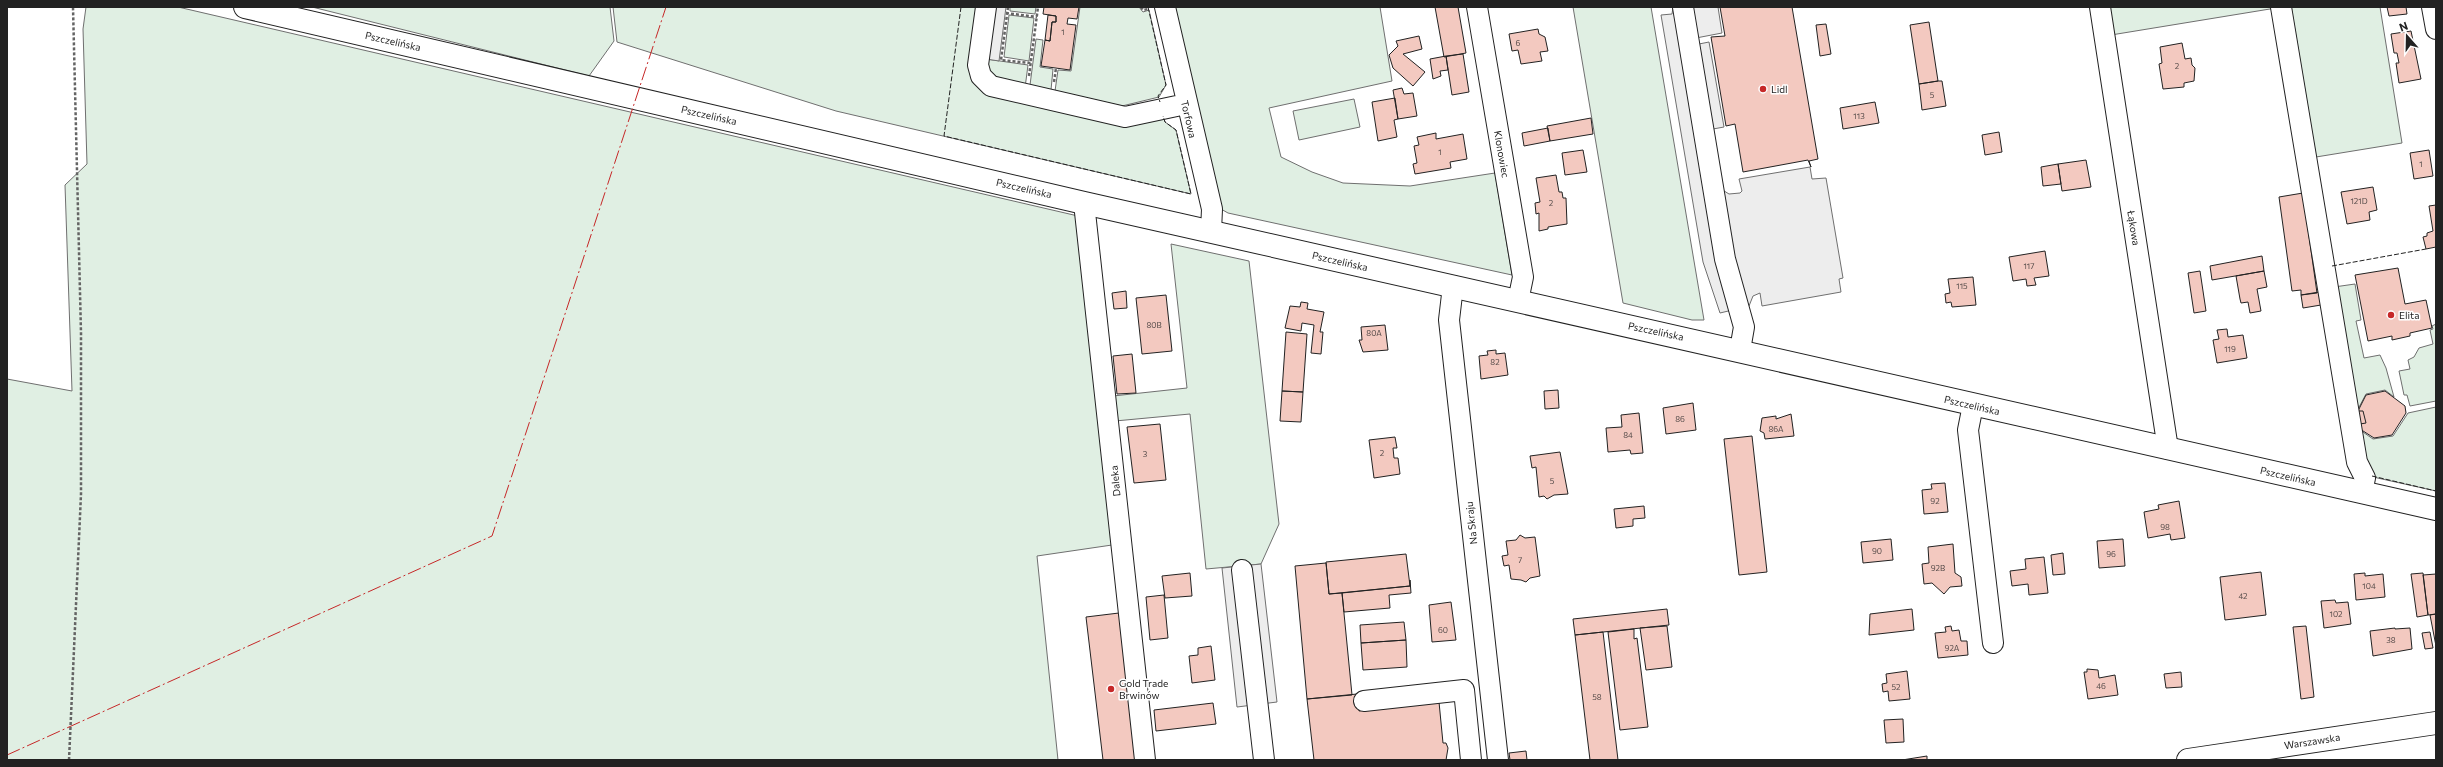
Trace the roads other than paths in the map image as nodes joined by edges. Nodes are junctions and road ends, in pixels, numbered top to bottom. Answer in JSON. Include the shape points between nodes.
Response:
{"nodes":[{"id":1,"x":245,"y":7,"type":"edge"},
{"id":2,"x":1165,"y":7,"type":"edge"},
{"id":3,"x":1477,"y":7,"type":"edge"},
{"id":4,"x":1683,"y":7,"type":"edge"},
{"id":5,"x":2100,"y":7,"type":"edge"},
{"id":6,"x":2281,"y":7,"type":"edge"},
{"id":7,"x":2432,"y":7,"type":"edge"},
{"id":8,"x":986,"y":9,"type":"edge"},
{"id":9,"x":2436,"y":29,"type":"edge"},
{"id":10,"x":1186,"y":104,"type":"junction"},
{"id":11,"x":1084,"y":202,"type":"junction"},
{"id":12,"x":1211,"y":231,"type":"junction"},
{"id":13,"x":1452,"y":286,"type":"junction"},
{"id":14,"x":1518,"y":301,"type":"junction"},
{"id":15,"x":1740,"y":350,"type":"junction"},
{"id":16,"x":1973,"y":405,"type":"junction"},
{"id":17,"x":2168,"y":449,"type":"junction"},
{"id":18,"x":2362,"y":492,"type":"junction"},
{"id":19,"x":2436,"y":509,"type":"edge"},
{"id":20,"x":1242,"y":570,"type":"dead end"},
{"id":21,"x":1993,"y":643,"type":"dead end"},
{"id":22,"x":1364,"y":701,"type":"dead end"},
{"id":23,"x":2436,"y":723,"type":"edge"},
{"id":24,"x":1145,"y":760,"type":"edge"},
{"id":25,"x":1264,"y":760,"type":"edge"},
{"id":26,"x":1471,"y":760,"type":"edge"},
{"id":27,"x":1498,"y":760,"type":"edge"},
{"id":28,"x":2188,"y":760,"type":"edge"}],
"edges":[{"from":1,"to":11,"type":"main road","name":"Pszczelińska"},
{"from":2,"to":10,"type":"street","name":"Torfowa"},
{"from":3,"to":14,"type":"street","name":"Klonowiec","via":[[1523,278]]},
{"from":4,"to":15,"type":"street","via":[[1725,259],[1744,327]]},
{"from":5,"to":17,"type":"street","name":"Łąkowa"},
{"from":6,"to":18,"type":"street","via":[[2357,462],[2365,480]]},
{"from":7,"to":9,"type":"street"},
{"from":8,"to":10,"type":"street","via":[[978,65],[981,76],[991,86],[1125,117]]},
{"from":10,"to":12,"type":"street","name":"Torfowa","via":[[1212,209]]},
{"from":11,"to":12,"type":"main road","name":"Pszczelińska"},
{"from":11,"to":24,"type":"street","name":"Daleka"},
{"from":12,"to":13,"type":"main road","name":"Pszczelińska"},
{"from":13,"to":14,"type":"main road","name":"Pszczelińska"},
{"from":13,"to":27,"type":"street","name":"Na Skraju","via":[[1449,320]]},
{"from":14,"to":15,"type":"main road","name":"Pszczelińska"},
{"from":15,"to":16,"type":"main road","name":"Pszczelińska"},
{"from":16,"to":17,"type":"main road","name":"Pszczelińska"},
{"from":16,"to":21,"type":"street","via":[[1968,430]]},
{"from":17,"to":18,"type":"main road","name":"Pszczelińska"},
{"from":18,"to":19,"type":"main road","name":"Pszczelińska"},
{"from":20,"to":25,"type":"street"},
{"from":22,"to":26,"type":"street","via":[[1464,690]]},
{"from":23,"to":28,"type":"main road","name":"Warszawska"}]}
